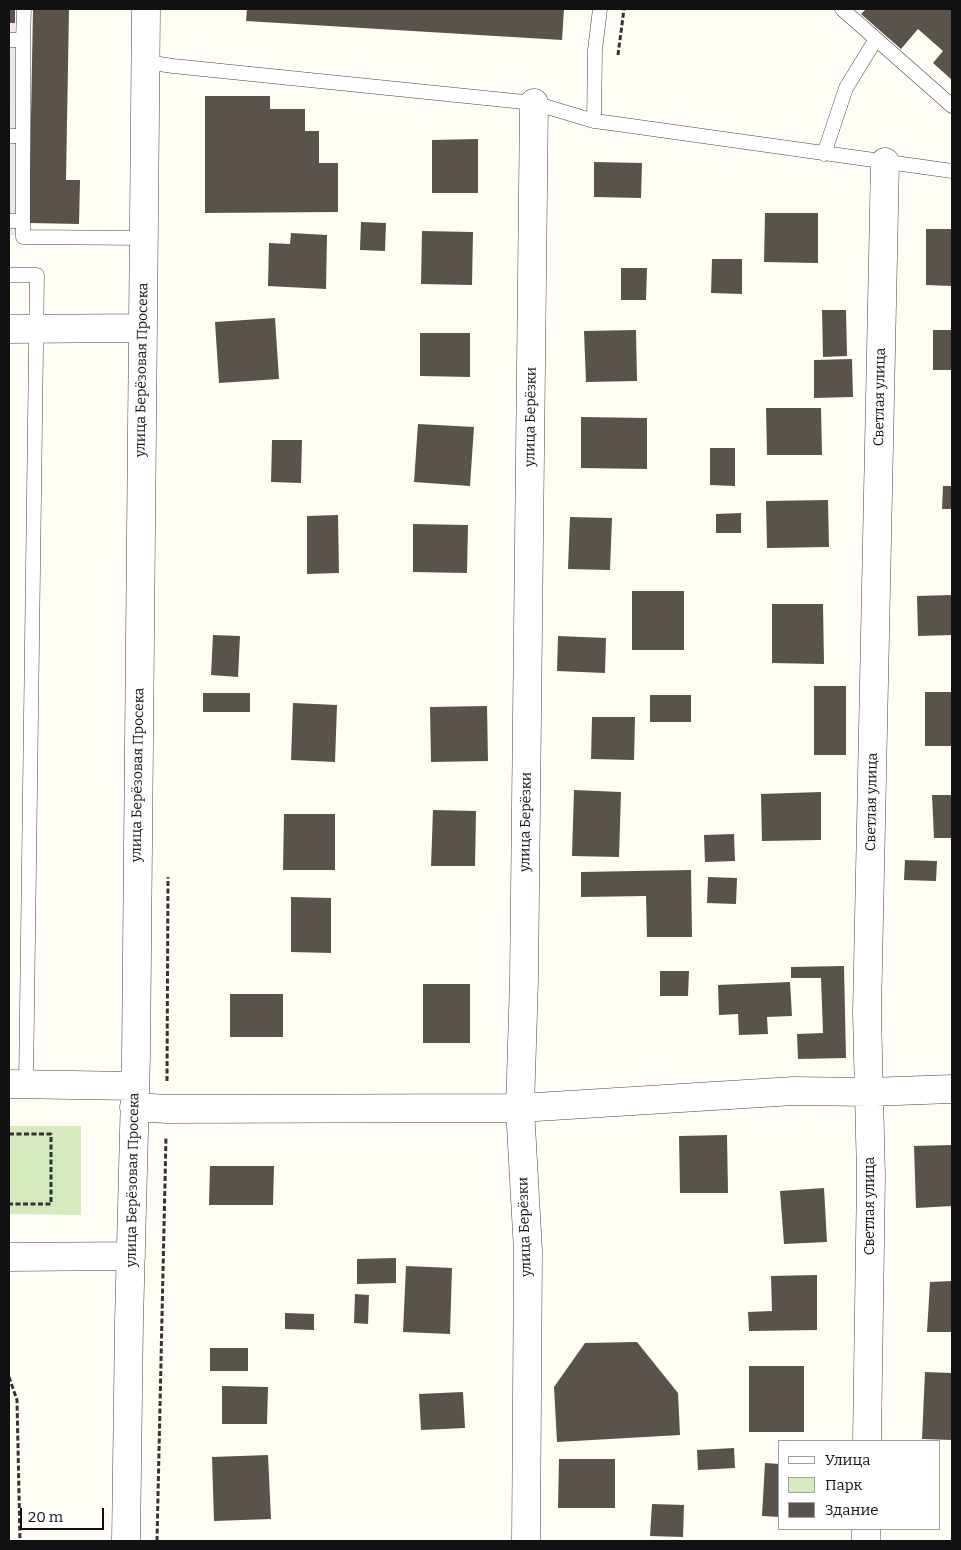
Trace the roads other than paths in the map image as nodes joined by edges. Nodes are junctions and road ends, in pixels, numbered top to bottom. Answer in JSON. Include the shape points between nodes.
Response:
{"nodes":[{"id":1,"x":24,"y":9,"type":"edge"},
{"id":2,"x":146,"y":9,"type":"edge"},
{"id":3,"x":600,"y":9,"type":"edge"},
{"id":4,"x":842,"y":9,"type":"edge"},
{"id":5,"x":876,"y":39,"type":"junction"},
{"id":6,"x":9,"y":40,"type":"edge"},
{"id":7,"x":23,"y":40,"type":"junction"},
{"id":8,"x":146,"y":62,"type":"junction"},
{"id":9,"x":534,"y":103,"type":"junction"},
{"id":10,"x":952,"y":106,"type":"edge"},
{"id":11,"x":594,"y":121,"type":"junction"},
{"id":12,"x":9,"y":136,"type":"edge"},
{"id":13,"x":23,"y":136,"type":"junction"},
{"id":14,"x":824,"y":154,"type":"junction"},
{"id":15,"x":885,"y":162,"type":"junction"},
{"id":16,"x":952,"y":171,"type":"edge"},
{"id":17,"x":16,"y":221,"type":"edge"},
{"id":18,"x":144,"y":238,"type":"junction"},
{"id":19,"x":9,"y":275,"type":"edge"},
{"id":20,"x":143,"y":328,"type":"junction"},
{"id":21,"x":9,"y":329,"type":"edge"},
{"id":22,"x":36,"y":329,"type":"junction"},
{"id":23,"x":17,"y":1084,"type":"edge"},
{"id":24,"x":952,"y":1089,"type":"edge"},
{"id":25,"x":869,"y":1092,"type":"junction"},
{"id":26,"x":135,"y":1096,"type":"junction"},
{"id":27,"x":520,"y":1108,"type":"junction"},
{"id":28,"x":131,"y":1256,"type":"junction"},
{"id":29,"x":9,"y":1257,"type":"edge"},
{"id":30,"x":867,"y":1440,"type":"edge"},
{"id":31,"x":126,"y":1541,"type":"edge"},
{"id":32,"x":526,"y":1541,"type":"edge"}],
"edges":[{"from":1,"to":7,"type":"lane"},
{"from":2,"to":8,"type":"street","name":"улица Берёзовая Просека"},
{"from":3,"to":11,"type":"lane"},
{"from":4,"to":5,"type":"lane"},
{"from":5,"to":10,"type":"lane"},
{"from":5,"to":14,"type":"lane","via":[[846,88]]},
{"from":6,"to":7,"type":"lane"},
{"from":7,"to":13,"type":"lane"},
{"from":8,"to":9,"type":"lane"},
{"from":8,"to":18,"type":"street","name":"улица Берёзовая Просека"},
{"from":9,"to":11,"type":"lane"},
{"from":9,"to":27,"type":"street","name":"улица Берёзки"},
{"from":11,"to":14,"type":"lane"},
{"from":12,"to":13,"type":"lane"},
{"from":13,"to":17,"type":"lane"},
{"from":14,"to":15,"type":"lane"},
{"from":15,"to":16,"type":"lane"},
{"from":15,"to":25,"type":"street","name":"Светлая улица","via":[[867,1013]]},
{"from":17,"to":18,"type":"lane","via":[[23,237]]},
{"from":18,"to":20,"type":"street","name":"улица Берёзовая Просека"},
{"from":19,"to":22,"type":"lane","via":[[36,275]]},
{"from":20,"to":22,"type":"street"},
{"from":20,"to":26,"type":"street","name":"улица Берёзовая Просека"},
{"from":21,"to":22,"type":"street"},
{"from":22,"to":23,"type":"lane"},
{"from":23,"to":26,"type":"street"},
{"from":24,"to":25,"type":"street"},
{"from":25,"to":27,"type":"street","via":[[794,1091]]},
{"from":25,"to":30,"type":"street","name":"Светлая улица"},
{"from":26,"to":27,"type":"street","via":[[167,1109]]},
{"from":26,"to":28,"type":"street","name":"улица Берёзовая Просека"},
{"from":27,"to":32,"type":"street","name":"улица Берёзки","via":[[528,1251]]},
{"from":28,"to":29,"type":"street"},
{"from":28,"to":31,"type":"street","name":"улица Берёзовая Просека"}]}
